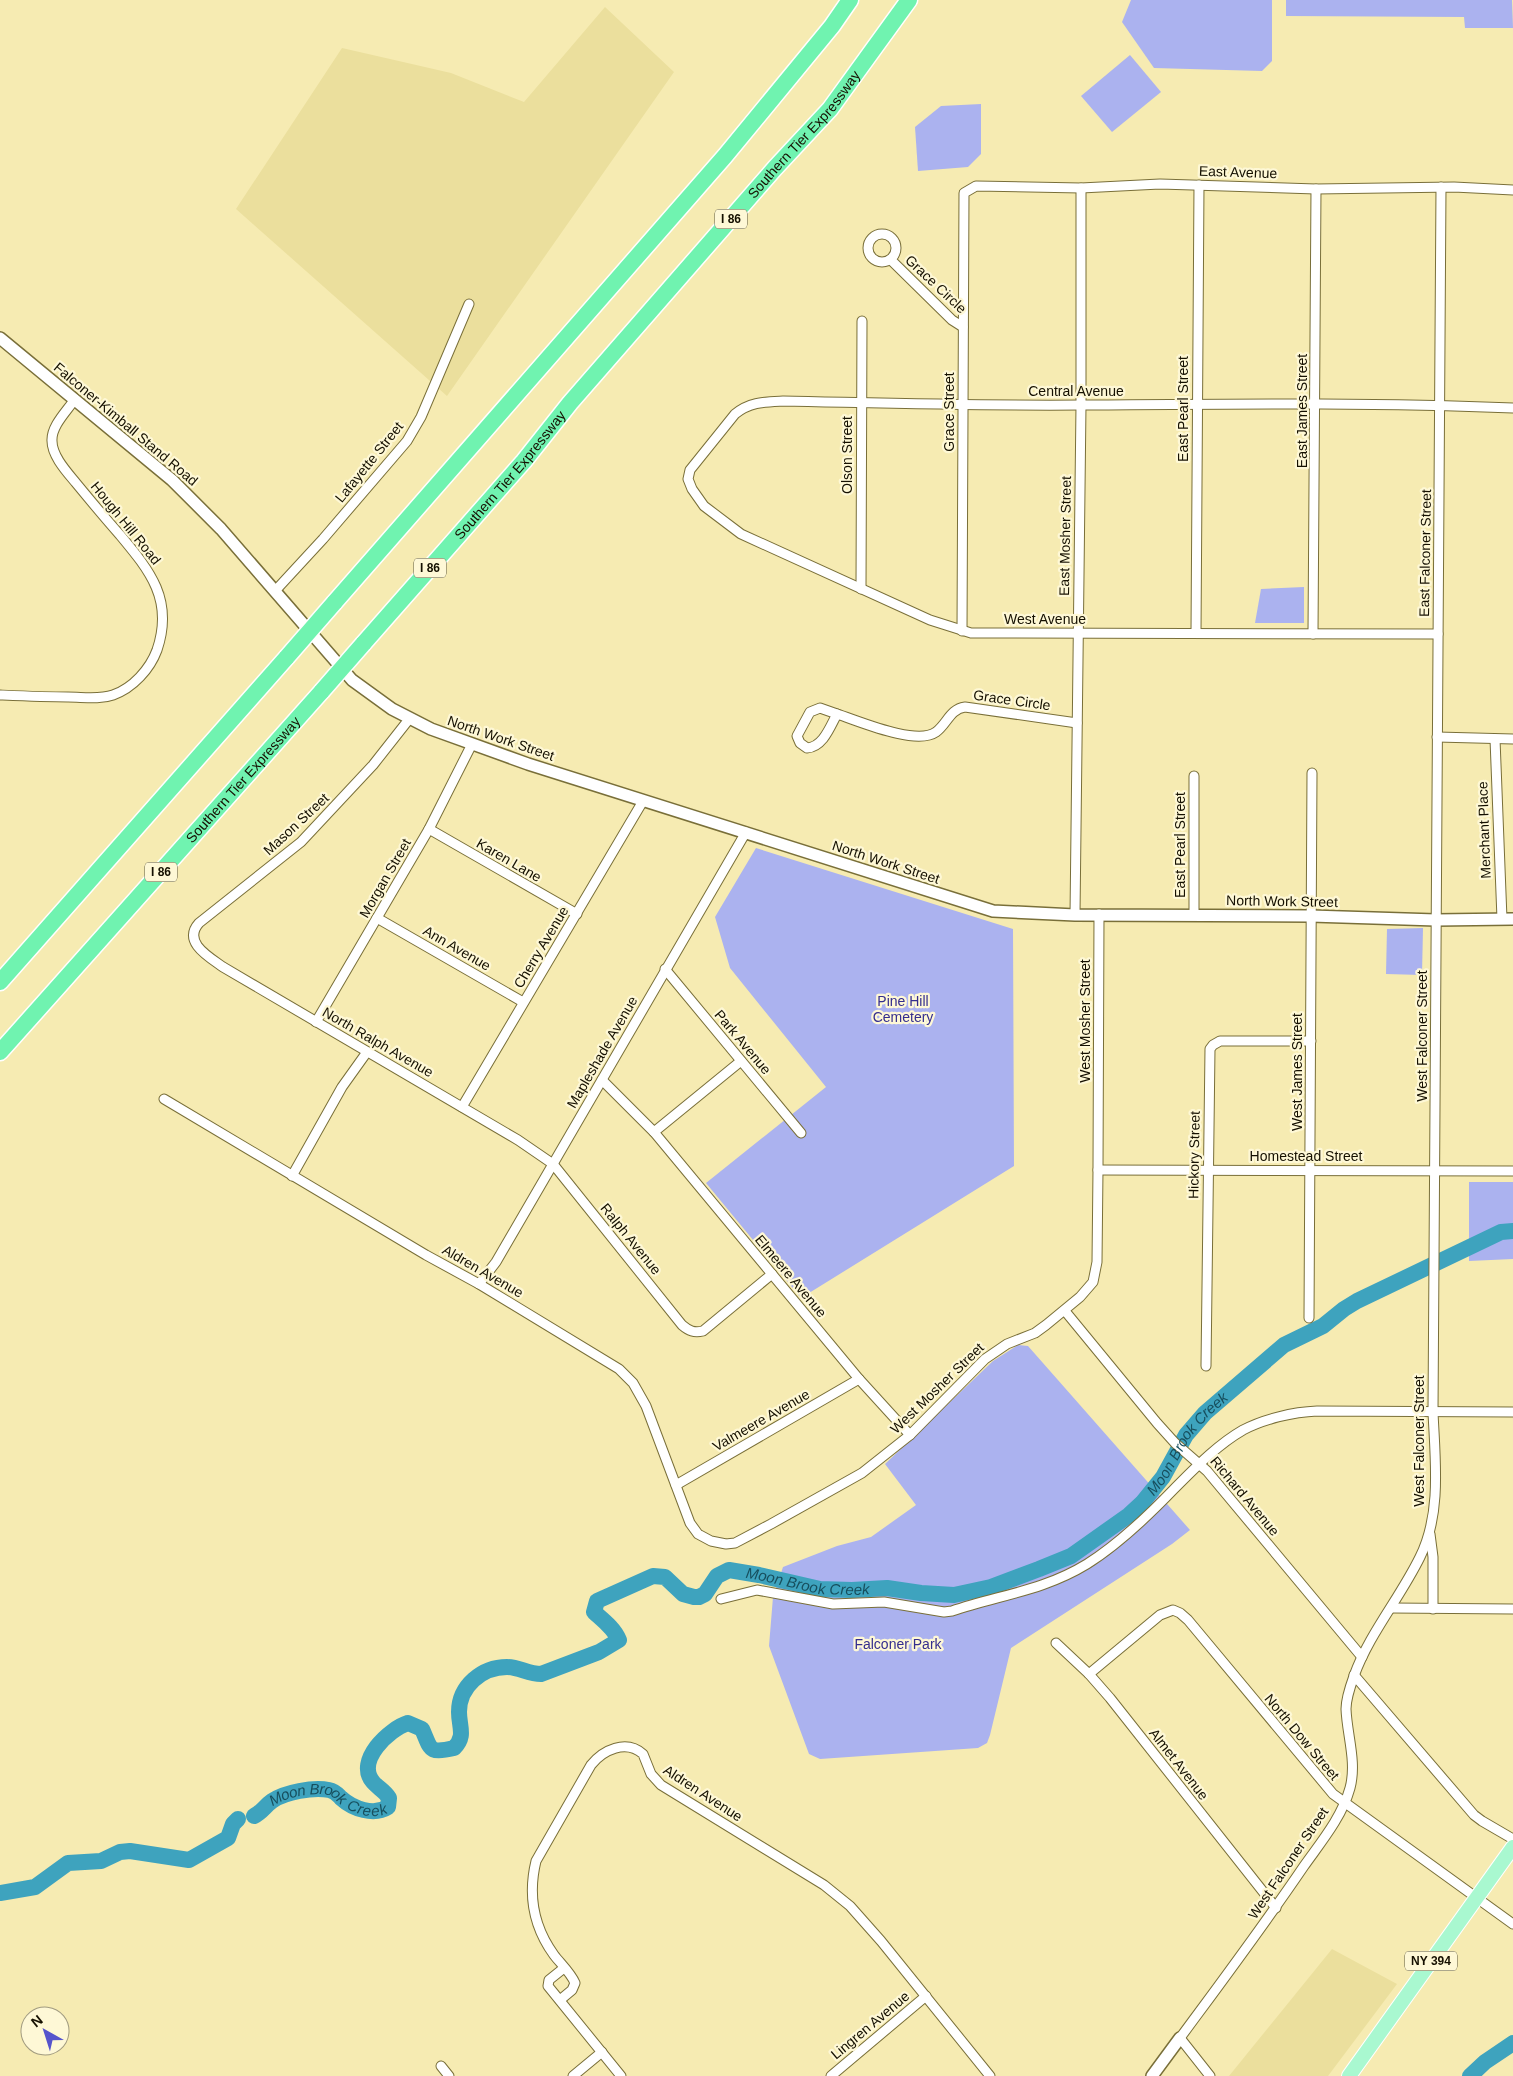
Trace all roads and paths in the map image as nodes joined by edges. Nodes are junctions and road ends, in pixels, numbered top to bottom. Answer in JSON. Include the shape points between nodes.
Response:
{"nodes":[{"id":1,"x":850,"y":0,"type":"edge"},
{"id":2,"x":909,"y":0,"type":"edge"},
{"id":3,"x":1199,"y":185,"type":"junction"},
{"id":4,"x":1441,"y":187,"type":"junction"},
{"id":5,"x":1081,"y":188,"type":"junction"},
{"id":6,"x":1316,"y":188,"type":"junction"},
{"id":7,"x":1513,"y":190,"type":"edge"},
{"id":8,"x":964,"y":193,"type":"joint"},
{"id":9,"x":891,"y":260,"type":"dead end"},
{"id":10,"x":469,"y":304,"type":"dead end"},
{"id":11,"x":862,"y":321,"type":"dead end"},
{"id":12,"x":964,"y":327,"type":"junction"},
{"id":13,"x":0,"y":338,"type":"edge"},
{"id":14,"x":75,"y":399,"type":"junction"},
{"id":15,"x":861,"y":402,"type":"junction"},
{"id":16,"x":1197,"y":403,"type":"junction"},
{"id":17,"x":1316,"y":403,"type":"junction"},
{"id":18,"x":963,"y":404,"type":"junction"},
{"id":19,"x":1081,"y":405,"type":"junction"},
{"id":20,"x":1440,"y":405,"type":"junction"},
{"id":21,"x":1513,"y":408,"type":"edge"},
{"id":22,"x":692,"y":489,"type":"joint"},
{"id":23,"x":862,"y":589,"type":"junction"},
{"id":24,"x":275,"y":592,"type":"junction"},
{"id":25,"x":306,"y":628,"type":"joint"},
{"id":26,"x":962,"y":631,"type":"junction"},
{"id":27,"x":1077,"y":633,"type":"junction"},
{"id":28,"x":1196,"y":633,"type":"junction"},
{"id":29,"x":1313,"y":634,"type":"junction"},
{"id":30,"x":1438,"y":634,"type":"junction"},
{"id":31,"x":0,"y":695,"type":"edge"},
{"id":32,"x":837,"y":714,"type":"junction"},
{"id":33,"x":410,"y":718,"type":"junction"},
{"id":34,"x":1077,"y":723,"type":"junction"},
{"id":35,"x":1437,"y":738,"type":"junction"},
{"id":36,"x":1495,"y":739,"type":"junction"},
{"id":37,"x":1513,"y":739,"type":"edge"},
{"id":38,"x":472,"y":744,"type":"junction"},
{"id":39,"x":1312,"y":773,"type":"dead end"},
{"id":40,"x":1194,"y":776,"type":"dead end"},
{"id":41,"x":643,"y":801,"type":"junction"},
{"id":42,"x":429,"y":829,"type":"junction"},
{"id":43,"x":746,"y":832,"type":"junction"},
{"id":44,"x":577,"y":914,"type":"junction"},
{"id":45,"x":1099,"y":914,"type":"junction"},
{"id":46,"x":1194,"y":914,"type":"junction"},
{"id":47,"x":1075,"y":915,"type":"junction"},
{"id":48,"x":1311,"y":916,"type":"junction"},
{"id":49,"x":377,"y":918,"type":"junction"},
{"id":50,"x":1508,"y":919,"type":"edge"},
{"id":51,"x":1436,"y":920,"type":"junction"},
{"id":52,"x":194,"y":939,"type":"joint"},
{"id":53,"x":665,"y":969,"type":"junction"},
{"id":54,"x":0,"y":982,"type":"edge"},
{"id":55,"x":523,"y":1002,"type":"junction"},
{"id":56,"x":316,"y":1022,"type":"junction"},
{"id":57,"x":1311,"y":1041,"type":"junction"},
{"id":58,"x":0,"y":1052,"type":"edge"},
{"id":59,"x":367,"y":1052,"type":"junction"},
{"id":60,"x":741,"y":1060,"type":"junction"},
{"id":61,"x":602,"y":1080,"type":"junction"},
{"id":62,"x":164,"y":1099,"type":"dead end"},
{"id":63,"x":462,"y":1107,"type":"junction"},
{"id":64,"x":654,"y":1132,"type":"junction"},
{"id":65,"x":801,"y":1133,"type":"dead end"},
{"id":66,"x":553,"y":1164,"type":"junction"},
{"id":67,"x":1208,"y":1169,"type":"junction"},
{"id":68,"x":1098,"y":1170,"type":"junction"},
{"id":69,"x":1310,"y":1170,"type":"junction"},
{"id":70,"x":1435,"y":1170,"type":"junction"},
{"id":71,"x":1513,"y":1170,"type":"edge"},
{"id":72,"x":292,"y":1176,"type":"junction"},
{"id":73,"x":772,"y":1274,"type":"junction"},
{"id":74,"x":479,"y":1284,"type":"junction"},
{"id":75,"x":1065,"y":1310,"type":"junction"},
{"id":76,"x":1308,"y":1318,"type":"dead end"},
{"id":77,"x":1206,"y":1366,"type":"dead end"},
{"id":78,"x":859,"y":1379,"type":"junction"},
{"id":79,"x":1433,"y":1412,"type":"junction"},
{"id":80,"x":1513,"y":1412,"type":"edge"},
{"id":81,"x":910,"y":1435,"type":"junction"},
{"id":82,"x":1200,"y":1464,"type":"junction"},
{"id":83,"x":676,"y":1485,"type":"junction"},
{"id":84,"x":1430,"y":1531,"type":"junction"},
{"id":85,"x":707,"y":1540,"type":"joint"},
{"id":86,"x":721,"y":1599,"type":"dead end"},
{"id":87,"x":1391,"y":1608,"type":"junction"},
{"id":88,"x":1433,"y":1609,"type":"junction"},
{"id":89,"x":1513,"y":1609,"type":"edge"},
{"id":90,"x":1056,"y":1643,"type":"dead end"},
{"id":91,"x":1362,"y":1657,"type":"junction"},
{"id":92,"x":1089,"y":1674,"type":"junction"},
{"id":93,"x":1354,"y":1675,"type":"junction"},
{"id":94,"x":1345,"y":1803,"type":"junction"},
{"id":95,"x":1513,"y":1838,"type":"edge"},
{"id":96,"x":1513,"y":1847,"type":"edge"},
{"id":97,"x":1476,"y":1898,"type":"junction"},
{"id":98,"x":1276,"y":1908,"type":"junction"},
{"id":99,"x":1513,"y":1924,"type":"edge"},
{"id":100,"x":564,"y":1968,"type":"junction"},
{"id":101,"x":926,"y":1996,"type":"junction"},
{"id":102,"x":560,"y":2000,"type":"junction"},
{"id":103,"x":1180,"y":2038,"type":"junction"},
{"id":104,"x":602,"y":2052,"type":"junction"},
{"id":105,"x":441,"y":2066,"type":"dead end"},
{"id":106,"x":449,"y":2076,"type":"edge"},
{"id":107,"x":574,"y":2076,"type":"edge"},
{"id":108,"x":621,"y":2076,"type":"edge"},
{"id":109,"x":832,"y":2076,"type":"edge"},
{"id":110,"x":990,"y":2076,"type":"edge"},
{"id":111,"x":1152,"y":2076,"type":"edge"},
{"id":112,"x":1210,"y":2076,"type":"edge"},
{"id":113,"x":1349,"y":2076,"type":"edge"}],
"edges":[{"from":1,"to":54,"type":"highway","bridge":true,"via":[[725,156]]},
{"from":2,"to":58,"type":"highway","name":"Southern Tier Expressway","number":"I 86","bridge":true,"via":[[830,110],[775,168],[322,691]]},
{"from":3,"to":5,"type":"street","name":"East Avenue"},
{"from":3,"to":6,"type":"street","name":"East Avenue"},
{"from":3,"to":16,"type":"street","name":"East Pearl Street"},
{"from":4,"to":6,"type":"street","name":"East Avenue"},
{"from":4,"to":7,"type":"street","name":"East Avenue"},
{"from":4,"to":20,"type":"street","name":"East Falconer Street"},
{"from":5,"to":8,"type":"street","name":"East Avenue","via":[[976,186]]},
{"from":5,"to":19,"type":"street","name":"East Mosher Street"},
{"from":6,"to":17,"type":"street","name":"East James Street"},
{"from":8,"to":12,"type":"street","name":"Grace Street"},
{"from":9,"to":12,"type":"street","name":"Grace Circle","via":[[952,320]]},
{"from":10,"to":24,"type":"street","name":"Lafayette Street","via":[[421,417],[407,441]]},
{"from":11,"to":15,"type":"street","name":"Olson Street"},
{"from":12,"to":18,"type":"street","name":"Grace Street"},
{"from":13,"to":14,"type":"street","name":"Falconer-Kimball Stand Road"},
{"from":14,"to":24,"type":"street","name":"Falconer-Kimball Stand Road","via":[[172,480],[221,529]]},
{"from":14,"to":31,"type":"street","name":"Hough Hill Road","via":[[53,431],[52,442],[69,476],[142,561],[155,582],[163,610],[160,640],[152,659],[138,678],[113,695],[95,698]]},
{"from":15,"to":18,"type":"street","name":"Central Avenue"},
{"from":15,"to":22,"type":"street","name":"Central Avenue","via":[[756,402],[742,408],[690,470],[688,479]]},
{"from":15,"to":23,"type":"street","name":"Olson Street"},
{"from":16,"to":17,"type":"street","name":"Central Avenue"},
{"from":16,"to":19,"type":"street","name":"Central Avenue"},
{"from":16,"to":28,"type":"street","name":"East Pearl Street"},
{"from":17,"to":20,"type":"street","name":"Central Avenue"},
{"from":17,"to":29,"type":"street","name":"East James Street"},
{"from":18,"to":19,"type":"street","name":"Central Avenue"},
{"from":18,"to":26,"type":"street","name":"Grace Street"},
{"from":19,"to":27,"type":"street","name":"East Mosher Street"},
{"from":20,"to":21,"type":"street","name":"Central Avenue"},
{"from":20,"to":30,"type":"street","name":"East Falconer Street"},
{"from":22,"to":23,"type":"street","name":"West Avenue","via":[[704,506],[741,534]]},
{"from":23,"to":26,"type":"street","name":"West Avenue"},
{"from":24,"to":25,"type":"street","name":"Falconer-Kimball Stand Road"},
{"from":25,"to":33,"type":"street","name":"North Work Street","via":[[352,680]]},
{"from":26,"to":27,"type":"street","name":"West Avenue","via":[[971,634]]},
{"from":27,"to":28,"type":"street","name":"West Avenue"},
{"from":27,"to":34,"type":"street","name":"East Mosher Street"},
{"from":28,"to":29,"type":"street","name":"West Avenue"},
{"from":29,"to":30,"type":"street","name":"West Avenue"},
{"from":30,"to":35,"type":"street","name":"East Falconer Street"},
{"from":32,"to":32,"type":"street","name":"Grace Circle","via":[[820,708],[810,712],[798,732],[798,740],[807,748],[813,748]]},
{"from":32,"to":34,"type":"street","name":"Grace Circle","via":[[900,734],[917,736],[935,732],[958,708],[965,707]]},
{"from":33,"to":38,"type":"street","name":"North Work Street"},
{"from":33,"to":52,"type":"street","name":"Mason Street","via":[[321,822],[301,842],[200,923],[195,928]]},
{"from":34,"to":47,"type":"street","name":"East Mosher Street"},
{"from":35,"to":36,"type":"street"},
{"from":35,"to":51,"type":"street","name":"East Falconer Street"},
{"from":36,"to":37,"type":"street"},
{"from":36,"to":50,"type":"street","name":"Merchant Place"},
{"from":38,"to":41,"type":"street","name":"North Work Street"},
{"from":38,"to":42,"type":"street","name":"Morgan Street"},
{"from":39,"to":48,"type":"street"},
{"from":40,"to":46,"type":"street","name":"East Pearl Street"},
{"from":41,"to":43,"type":"street","name":"North Work Street"},
{"from":41,"to":44,"type":"street","name":"Cherry Avenue"},
{"from":42,"to":44,"type":"street","name":"Karen Lane"},
{"from":42,"to":49,"type":"street","name":"Morgan Street"},
{"from":43,"to":47,"type":"street","name":"North Work Street","via":[[993,912]]},
{"from":43,"to":53,"type":"street","name":"Mapleshade Avenue"},
{"from":44,"to":55,"type":"street","name":"Cherry Avenue"},
{"from":45,"to":46,"type":"street","name":"North Work Street"},
{"from":45,"to":47,"type":"street","name":"North Work Street"},
{"from":45,"to":68,"type":"street","name":"West Mosher Street"},
{"from":46,"to":48,"type":"street","name":"North Work Street"},
{"from":48,"to":51,"type":"street","name":"North Work Street"},
{"from":48,"to":57,"type":"street","name":"West James Street"},
{"from":49,"to":55,"type":"street","name":"Ann Avenue"},
{"from":49,"to":56,"type":"street","name":"Morgan Street"},
{"from":50,"to":51,"type":"street","name":"North Work Street"},
{"from":51,"to":70,"type":"street","name":"West Falconer Street"},
{"from":52,"to":56,"type":"street","name":"North Ralph Avenue","via":[[200,950],[223,967]]},
{"from":53,"to":60,"type":"street","name":"Park Avenue"},
{"from":53,"to":61,"type":"street","name":"Mapleshade Avenue"},
{"from":55,"to":63,"type":"street","name":"Cherry Avenue"},
{"from":56,"to":59,"type":"street","name":"North Ralph Avenue"},
{"from":57,"to":67,"type":"street","name":"Hickory Street","via":[[1220,1041],[1213,1044],[1209,1054]]},
{"from":57,"to":69,"type":"street","name":"West James Street"},
{"from":59,"to":63,"type":"street","name":"North Ralph Avenue"},
{"from":59,"to":72,"type":"street","via":[[342,1087]]},
{"from":60,"to":64,"type":"street"},
{"from":60,"to":65,"type":"street","name":"Park Avenue"},
{"from":61,"to":64,"type":"street","name":"Elmeere Avenue"},
{"from":61,"to":66,"type":"street","name":"Mapleshade Avenue"},
{"from":62,"to":72,"type":"street","name":"Aldren Avenue"},
{"from":63,"to":66,"type":"street","name":"North Ralph Avenue"},
{"from":64,"to":73,"type":"street","name":"Elmeere Avenue"},
{"from":66,"to":73,"type":"street","name":"Ralph Avenue","via":[[688,1330],[703,1331]]},
{"from":66,"to":74,"type":"street","name":"Mapleshade Avenue","via":[[496,1262]]},
{"from":67,"to":68,"type":"street","name":"Homestead Street"},
{"from":67,"to":69,"type":"street","name":"Homestead Street"},
{"from":67,"to":77,"type":"street","name":"Hickory Street"},
{"from":68,"to":75,"type":"street","name":"West Mosher Street","via":[[1096,1272],[1088,1289]]},
{"from":69,"to":70,"type":"street","name":"Homestead Street"},
{"from":69,"to":76,"type":"street","name":"West James Street"},
{"from":70,"to":71,"type":"street","name":"Homestead Street"},
{"from":70,"to":79,"type":"street","name":"West Falconer Street"},
{"from":72,"to":74,"type":"street","name":"Aldren Avenue"},
{"from":73,"to":78,"type":"street","name":"Elmeere Avenue"},
{"from":74,"to":83,"type":"street","name":"Aldren Avenue","via":[[619,1369],[633,1383],[646,1406]]},
{"from":75,"to":81,"type":"street","name":"West Mosher Street","via":[[1035,1333],[1007,1344],[985,1360]]},
{"from":75,"to":82,"type":"street","name":"Richard Avenue","via":[[1175,1443]]},
{"from":78,"to":81,"type":"street","name":"Elmeere Avenue"},
{"from":78,"to":83,"type":"street","name":"Valmeere Avenue"},
{"from":79,"to":80,"type":"street"},
{"from":79,"to":82,"type":"street","via":[[1303,1412],[1244,1430]]},
{"from":79,"to":84,"type":"street","name":"West Falconer Street","via":[[1435,1484]]},
{"from":81,"to":85,"type":"street","name":"West Mosher Street","via":[[872,1467],[743,1539],[726,1544]]},
{"from":82,"to":86,"type":"street","via":[[1127,1533],[1089,1563],[1019,1594],[944,1612],[884,1602],[833,1604],[757,1590]]},
{"from":82,"to":91,"type":"street","name":"Richard Avenue"},
{"from":83,"to":85,"type":"street","name":"Aldren Avenue","via":[[690,1523]]},
{"from":84,"to":87,"type":"street","name":"West Falconer Street","via":[[1421,1556]]},
{"from":84,"to":88,"type":"street"},
{"from":87,"to":88,"type":"street"},
{"from":87,"to":91,"type":"street","name":"West Falconer Street"},
{"from":88,"to":89,"type":"street"},
{"from":90,"to":92,"type":"street","name":"Almet Avenue"},
{"from":91,"to":93,"type":"street","name":"West Falconer Street"},
{"from":92,"to":94,"type":"street","name":"North Dow Street","via":[[1160,1616],[1173,1610],[1180,1613],[1320,1782]]},
{"from":92,"to":98,"type":"street","name":"Almet Avenue"},
{"from":93,"to":94,"type":"street","name":"West Falconer Street","via":[[1346,1709],[1352,1768]]},
{"from":93,"to":95,"type":"street","via":[[1474,1815]]},
{"from":94,"to":97,"type":"street","name":"North Dow Street"},
{"from":94,"to":98,"type":"street","name":"West Falconer Street"},
{"from":96,"to":97,"type":"main road","number":"NY 394"},
{"from":97,"to":99,"type":"street","name":"North Dow Street"},
{"from":97,"to":113,"type":"main road","number":"NY 394"},
{"from":98,"to":103,"type":"street","name":"West Falconer Street"},
{"from":100,"to":101,"type":"street","name":"Aldren Avenue","via":[[534,1917],[532,1877],[536,1861],[591,1765],[604,1753],[621,1747],[641,1752],[651,1774],[661,1785],[842,1899]]},
{"from":100,"to":102,"type":"street","name":"Aldren Avenue","via":[[575,1983]]},
{"from":100,"to":102,"type":"street","via":[[547,1983]]},
{"from":101,"to":109,"type":"street","name":"Lingren Avenue"},
{"from":101,"to":110,"type":"street","name":"Aldren Avenue"},
{"from":102,"to":104,"type":"street"},
{"from":103,"to":111,"type":"street"},
{"from":103,"to":112,"type":"street"},
{"from":104,"to":107,"type":"street"},
{"from":104,"to":108,"type":"street"},
{"from":105,"to":106,"type":"street"}]}
